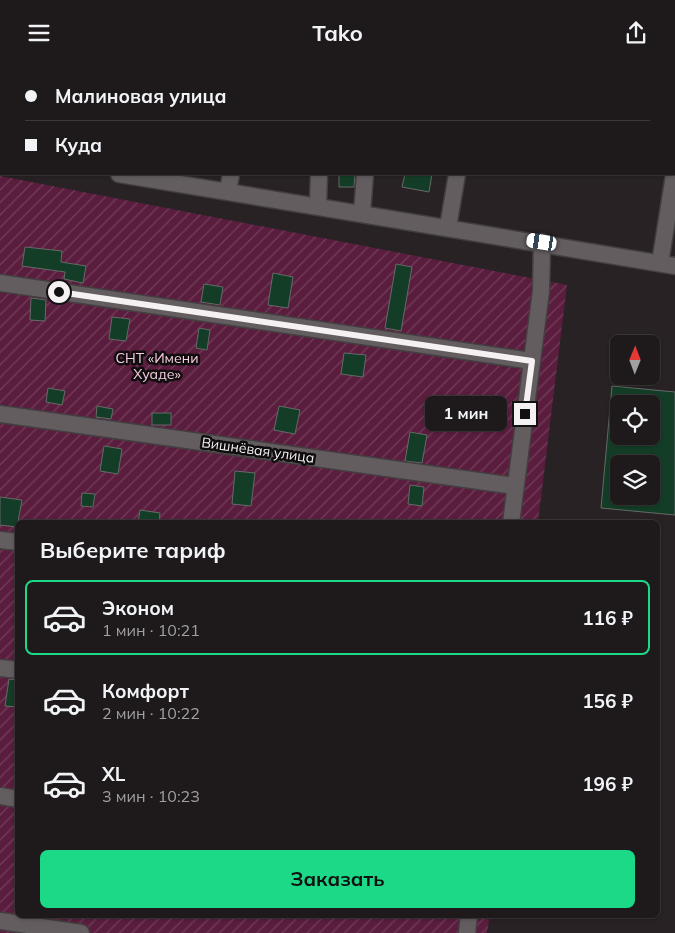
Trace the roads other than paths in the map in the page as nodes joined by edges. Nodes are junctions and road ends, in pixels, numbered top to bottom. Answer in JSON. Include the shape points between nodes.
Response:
{"nodes":[{"id":1,"x":125,"y":175,"type":"edge"},
{"id":2,"x":231,"y":175,"type":"edge"},
{"id":3,"x":319,"y":175,"type":"edge"},
{"id":4,"x":365,"y":175,"type":"edge"},
{"id":5,"x":457,"y":175,"type":"edge"},
{"id":6,"x":674,"y":175,"type":"edge"},
{"id":7,"x":228,"y":191,"type":"junction"},
{"id":8,"x":318,"y":206,"type":"junction"},
{"id":9,"x":362,"y":213,"type":"junction"},
{"id":10,"x":448,"y":227,"type":"junction"},
{"id":11,"x":542,"y":242,"type":"junction"},
{"id":12,"x":667,"y":265,"type":"edge"},
{"id":13,"x":0,"y":283,"type":"edge"},
{"id":14,"x":532,"y":361,"type":"junction"},
{"id":15,"x":0,"y":414,"type":"edge"},
{"id":16,"x":515,"y":486,"type":"junction"},
{"id":17,"x":511,"y":520,"type":"edge"},
{"id":18,"x":0,"y":539,"type":"edge"},
{"id":19,"x":15,"y":542,"type":"edge"},
{"id":20,"x":0,"y":668,"type":"edge"},
{"id":21,"x":15,"y":670,"type":"edge"},
{"id":22,"x":0,"y":797,"type":"edge"},
{"id":23,"x":15,"y":799,"type":"edge"},
{"id":24,"x":469,"y":918,"type":"edge"},
{"id":25,"x":0,"y":921,"type":"edge"},
{"id":26,"x":81,"y":933,"type":"edge"},
{"id":27,"x":467,"y":933,"type":"edge"}],
"edges":[{"from":1,"to":7,"type":"street"},
{"from":2,"to":7,"type":"street"},
{"from":3,"to":8,"type":"street"},
{"from":4,"to":9,"type":"street"},
{"from":5,"to":10,"type":"street"},
{"from":6,"to":12,"type":"street"},
{"from":7,"to":8,"type":"street"},
{"from":8,"to":9,"type":"street"},
{"from":9,"to":10,"type":"street"},
{"from":10,"to":11,"type":"street"},
{"from":11,"to":12,"type":"street"},
{"from":11,"to":14,"type":"street","via":[[541,291]]},
{"from":13,"to":14,"type":"street"},
{"from":14,"to":16,"type":"street"},
{"from":15,"to":16,"type":"street","name":"Вишнёвая улица"},
{"from":16,"to":17,"type":"street"},
{"from":18,"to":19,"type":"street"},
{"from":20,"to":21,"type":"street"},
{"from":22,"to":23,"type":"street"},
{"from":24,"to":27,"type":"street"},
{"from":25,"to":26,"type":"street"}]}
